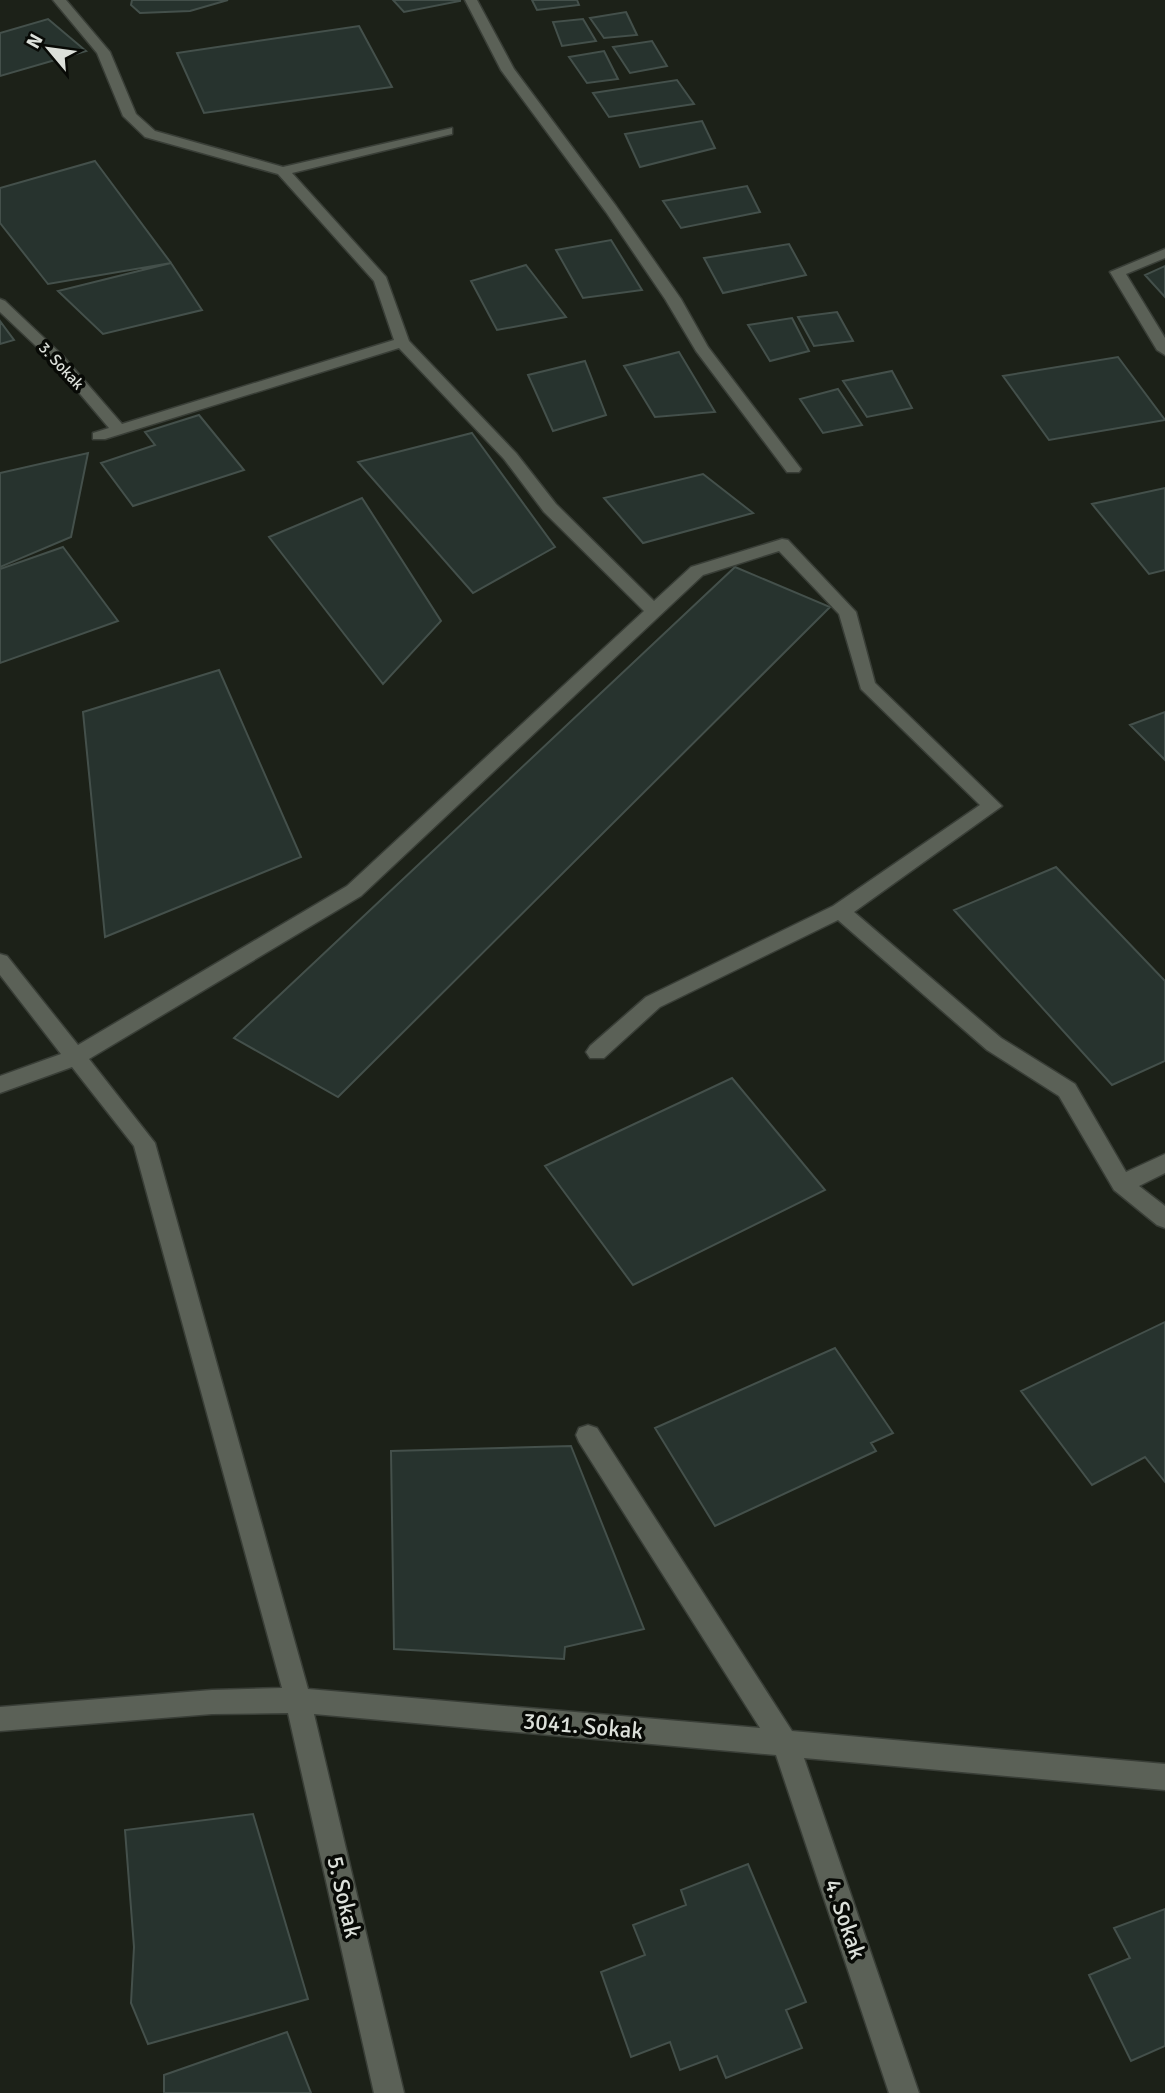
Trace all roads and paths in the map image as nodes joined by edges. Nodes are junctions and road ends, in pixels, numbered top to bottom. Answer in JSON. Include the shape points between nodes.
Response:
{"nodes":[{"id":1,"x":59,"y":0,"type":"edge"},
{"id":2,"x":471,"y":0,"type":"edge"},
{"id":3,"x":447,"y":131,"type":"dead end"},
{"id":4,"x":283,"y":171,"type":"junction"},
{"id":5,"x":1165,"y":253,"type":"edge"},
{"id":6,"x":0,"y":304,"type":"edge"},
{"id":7,"x":402,"y":342,"type":"junction"},
{"id":8,"x":1165,"y":350,"type":"edge"},
{"id":9,"x":119,"y":430,"type":"junction"},
{"id":10,"x":99,"y":436,"type":"dead end"},
{"id":11,"x":793,"y":469,"type":"dead end"},
{"id":12,"x":653,"y":610,"type":"junction"},
{"id":13,"x":840,"y":911,"type":"junction"},
{"id":14,"x":0,"y":961,"type":"edge"},
{"id":15,"x":597,"y":1052,"type":"dead end"},
{"id":16,"x":75,"y":1057,"type":"junction"},
{"id":17,"x":0,"y":1085,"type":"edge"},
{"id":18,"x":1165,"y":1163,"type":"edge"},
{"id":19,"x":1122,"y":1184,"type":"junction"},
{"id":20,"x":1165,"y":1219,"type":"edge"},
{"id":21,"x":589,"y":1436,"type":"dead end"},
{"id":22,"x":298,"y":1700,"type":"junction"},
{"id":23,"x":0,"y":1719,"type":"edge"},
{"id":24,"x":786,"y":1745,"type":"junction"},
{"id":25,"x":1165,"y":1777,"type":"edge"},
{"id":26,"x":389,"y":2093,"type":"edge"},
{"id":27,"x":904,"y":2093,"type":"edge"}],
"edges":[{"from":1,"to":4,"type":"street","via":[[103,52],[130,116],[150,134]]},
{"from":2,"to":11,"type":"street","via":[[508,70],[611,209],[701,348]]},
{"from":3,"to":4,"type":"street"},
{"from":4,"to":7,"type":"street","via":[[381,280]]},
{"from":5,"to":8,"type":"street","via":[[1117,272]]},
{"from":6,"to":9,"type":"street","name":"3. Sokak","via":[[58,359]]},
{"from":7,"to":9,"type":"street"},
{"from":7,"to":12,"type":"street","via":[[510,456],[550,508]]},
{"from":9,"to":10,"type":"street"},
{"from":12,"to":13,"type":"street","via":[[697,571],[782,544],[847,612],[867,685],[992,806]]},
{"from":12,"to":16,"type":"street","via":[[354,891]]},
{"from":13,"to":15,"type":"street","via":[[653,1002]]},
{"from":13,"to":19,"type":"street","via":[[994,1044],[1067,1090]]},
{"from":14,"to":16,"type":"street","name":"5. Sokak"},
{"from":16,"to":17,"type":"street"},
{"from":16,"to":22,"type":"street","name":"5. Sokak","via":[[144,1143]]},
{"from":18,"to":19,"type":"street"},
{"from":19,"to":20,"type":"street"},
{"from":21,"to":24,"type":"street","name":"4. Sokak"},
{"from":22,"to":23,"type":"street","name":"3041. Sokak"},
{"from":22,"to":24,"type":"street","name":"3041. Sokak"},
{"from":22,"to":26,"type":"street","name":"5. Sokak"},
{"from":24,"to":25,"type":"street","name":"3041. Sokak"},
{"from":24,"to":27,"type":"street","name":"4. Sokak"}]}
